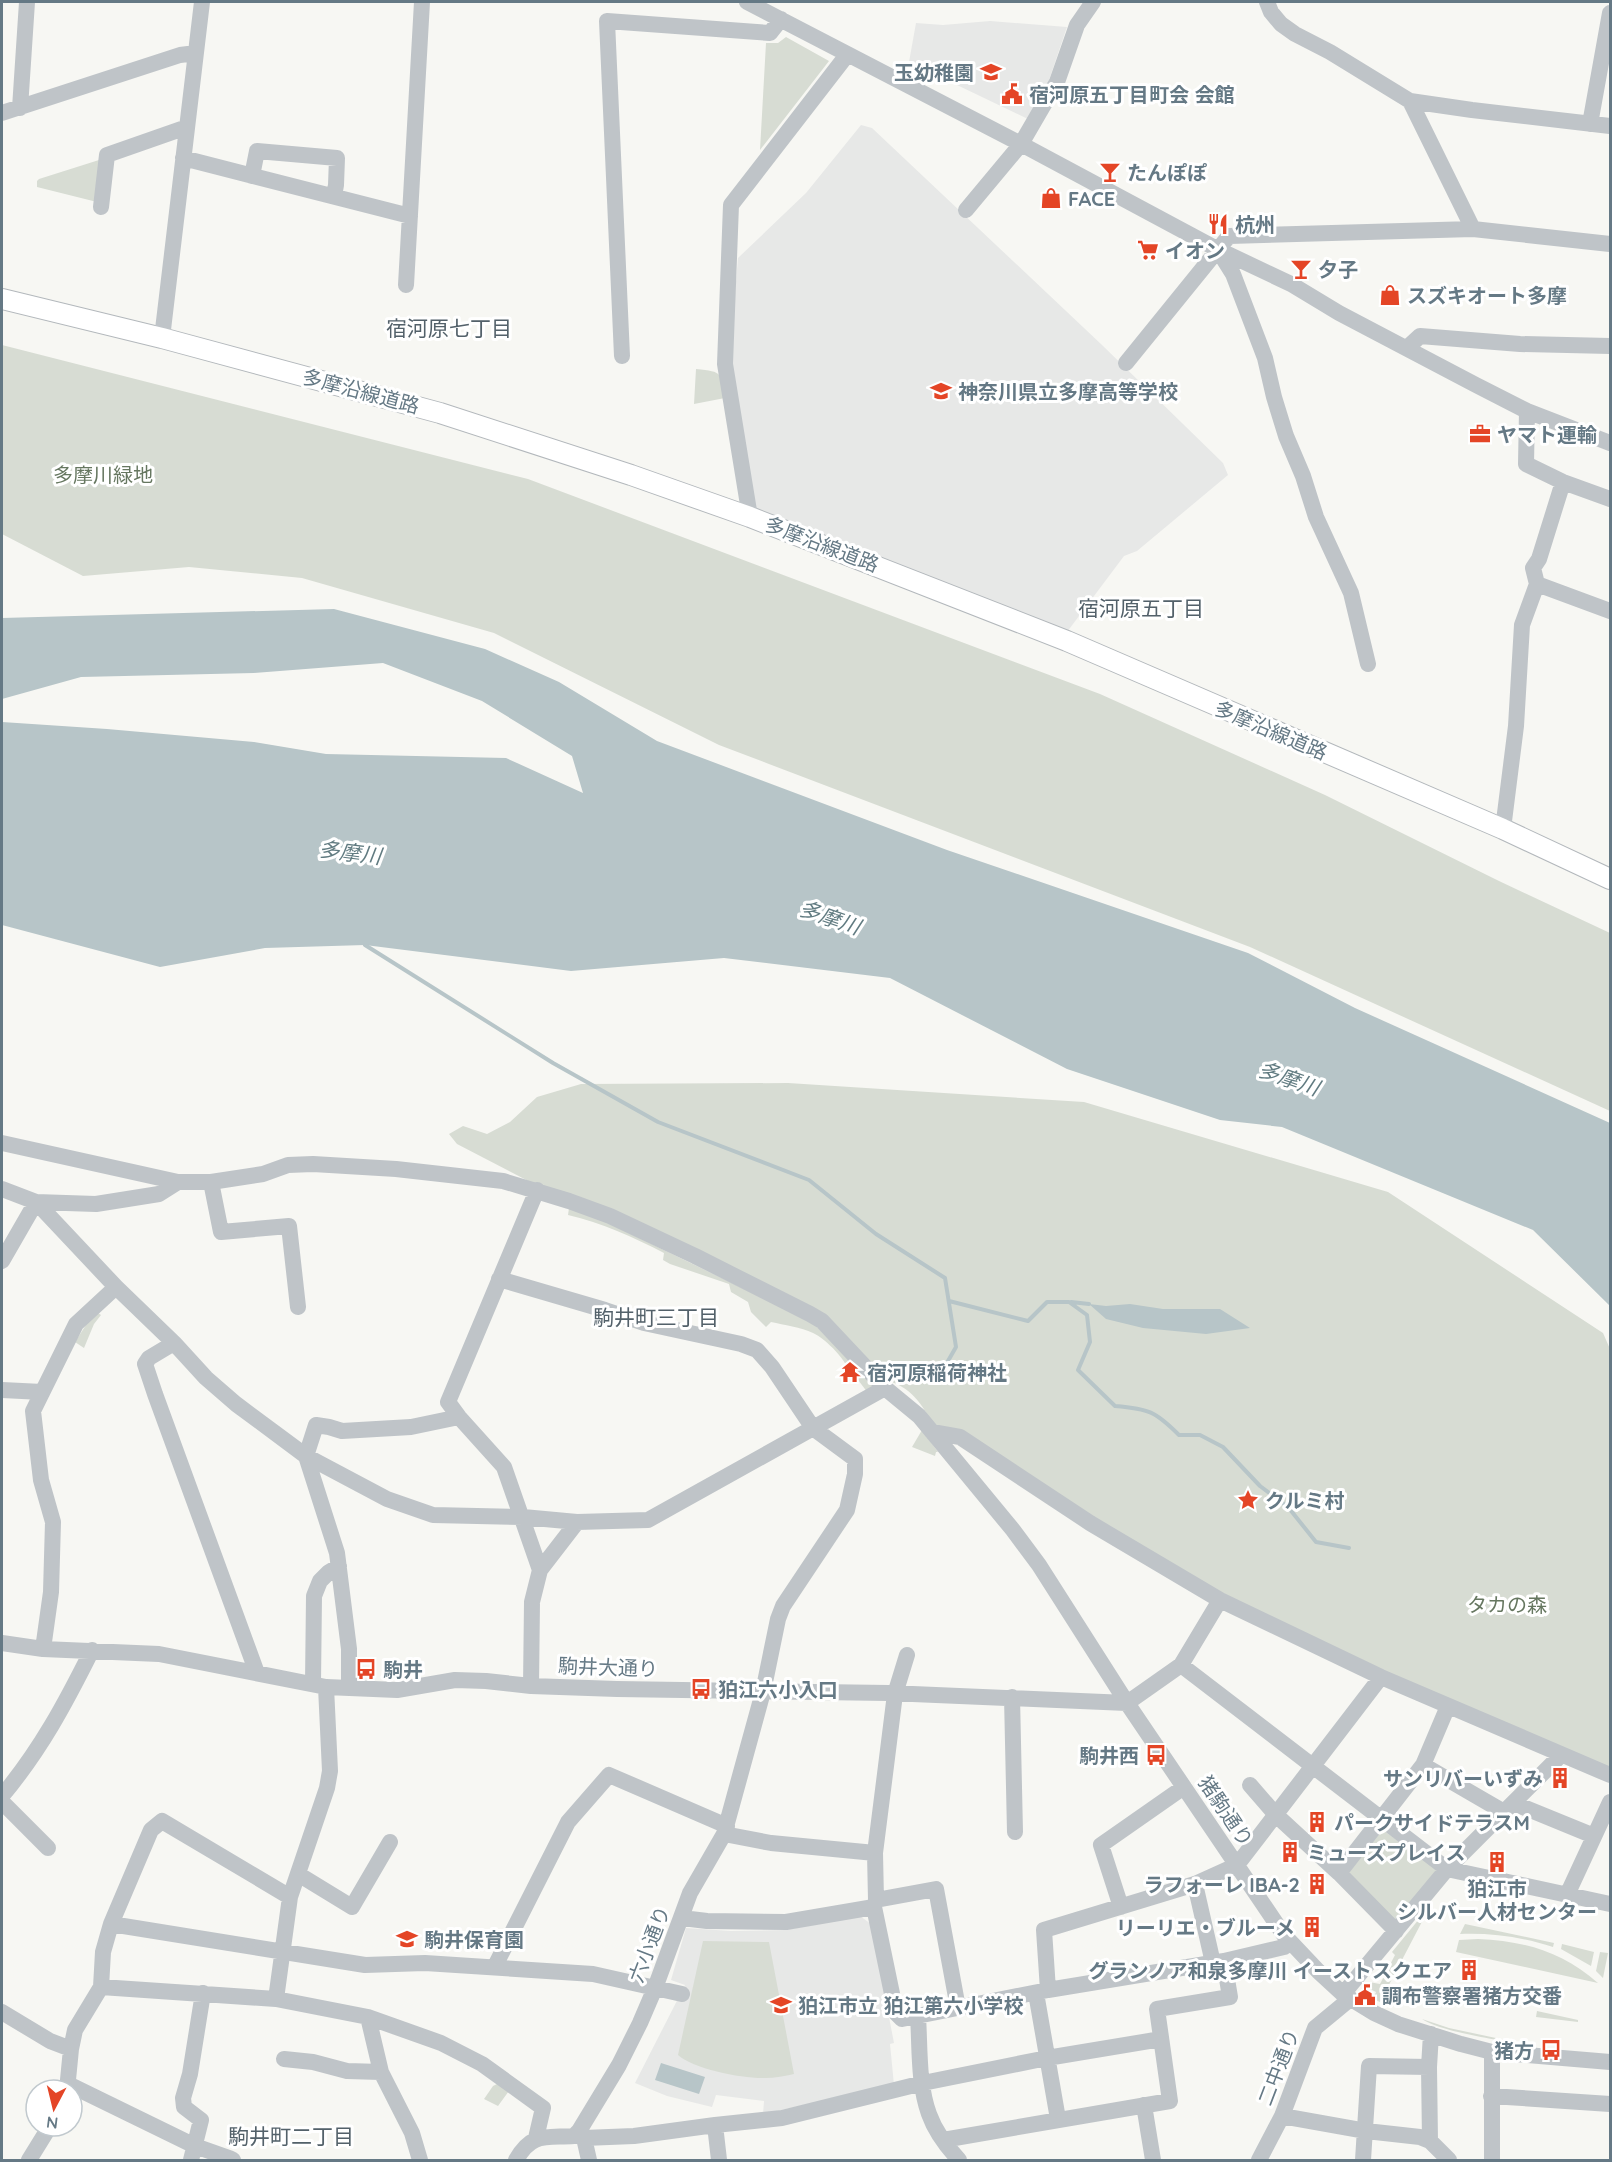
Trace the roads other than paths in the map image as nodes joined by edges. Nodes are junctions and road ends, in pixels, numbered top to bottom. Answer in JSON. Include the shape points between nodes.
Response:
{"nodes":[{"id":1,"x":27,"y":2,"type":"edge"},
{"id":2,"x":202,"y":2,"type":"edge"},
{"id":3,"x":422,"y":2,"type":"edge"},
{"id":4,"x":747,"y":2,"type":"edge"},
{"id":5,"x":1093,"y":2,"type":"edge"},
{"id":6,"x":1267,"y":2,"type":"edge"},
{"id":7,"x":1611,"y":13,"type":"edge"},
{"id":8,"x":781,"y":19,"type":"junction"},
{"id":9,"x":196,"y":53,"type":"junction"},
{"id":10,"x":847,"y":55,"type":"junction"},
{"id":11,"x":1410,"y":100,"type":"junction"},
{"id":12,"x":20,"y":108,"type":"junction"},
{"id":13,"x":2,"y":113,"type":"edge"},
{"id":14,"x":1590,"y":124,"type":"junction"},
{"id":15,"x":1611,"y":126,"type":"edge"},
{"id":16,"x":187,"y":127,"type":"junction"},
{"id":17,"x":1021,"y":144,"type":"junction"},
{"id":18,"x":183,"y":158,"type":"junction"},
{"id":19,"x":252,"y":176,"type":"junction"},
{"id":20,"x":334,"y":196,"type":"junction"},
{"id":21,"x":101,"y":207,"type":"dead end"},
{"id":22,"x":966,"y":210,"type":"dead end"},
{"id":23,"x":410,"y":216,"type":"junction"},
{"id":24,"x":1473,"y":228,"type":"junction"},
{"id":25,"x":1611,"y":244,"type":"edge"},
{"id":26,"x":1217,"y":249,"type":"junction"},
{"id":27,"x":406,"y":285,"type":"dead end"},
{"id":28,"x":2,"y":299,"type":"edge"},
{"id":29,"x":162,"y":338,"type":"junction"},
{"id":30,"x":1611,"y":346,"type":"edge"},
{"id":31,"x":1407,"y":348,"type":"junction"},
{"id":32,"x":622,"y":356,"type":"dead end"},
{"id":33,"x":1126,"y":363,"type":"dead end"},
{"id":34,"x":1527,"y":411,"type":"junction"},
{"id":35,"x":1611,"y":442,"type":"edge"},
{"id":36,"x":1563,"y":482,"type":"junction"},
{"id":37,"x":1611,"y":499,"type":"edge"},
{"id":38,"x":750,"y":517,"type":"junction"},
{"id":39,"x":1537,"y":584,"type":"junction"},
{"id":40,"x":1611,"y":611,"type":"edge"},
{"id":41,"x":1368,"y":664,"type":"dead end"},
{"id":42,"x":1503,"y":829,"type":"junction"},
{"id":43,"x":1611,"y":879,"type":"edge"},
{"id":44,"x":2,"y":1143,"type":"edge"},
{"id":45,"x":178,"y":1182,"type":"junction"},
{"id":46,"x":211,"y":1182,"type":"junction"},
{"id":47,"x":2,"y":1190,"type":"edge"},
{"id":48,"x":537,"y":1190,"type":"junction"},
{"id":49,"x":36,"y":1202,"type":"junction"},
{"id":50,"x":2,"y":1261,"type":"edge"},
{"id":51,"x":499,"y":1279,"type":"junction"},
{"id":52,"x":116,"y":1287,"type":"junction"},
{"id":53,"x":298,"y":1307,"type":"dead end"},
{"id":54,"x":174,"y":1343,"type":"junction"},
{"id":55,"x":885,"y":1388,"type":"junction"},
{"id":56,"x":2,"y":1390,"type":"edge"},
{"id":57,"x":42,"y":1392,"type":"junction"},
{"id":58,"x":459,"y":1417,"type":"junction"},
{"id":59,"x":813,"y":1428,"type":"junction"},
{"id":60,"x":932,"y":1432,"type":"junction"},
{"id":61,"x":306,"y":1456,"type":"junction"},
{"id":62,"x":522,"y":1517,"type":"junction"},
{"id":63,"x":577,"y":1522,"type":"junction"},
{"id":64,"x":339,"y":1566,"type":"junction"},
{"id":65,"x":540,"y":1570,"type":"junction"},
{"id":66,"x":1220,"y":1600,"type":"junction"},
{"id":67,"x":2,"y":1643,"type":"edge"},
{"id":68,"x":44,"y":1649,"type":"junction"},
{"id":69,"x":92,"y":1650,"type":"junction"},
{"id":70,"x":907,"y":1655,"type":"dead end"},
{"id":71,"x":1181,"y":1665,"type":"junction"},
{"id":72,"x":257,"y":1673,"type":"junction"},
{"id":73,"x":1380,"y":1677,"type":"junction"},
{"id":74,"x":319,"y":1685,"type":"junction"},
{"id":75,"x":531,"y":1686,"type":"junction"},
{"id":76,"x":349,"y":1688,"type":"junction"},
{"id":77,"x":764,"y":1692,"type":"junction"},
{"id":78,"x":896,"y":1694,"type":"junction"},
{"id":79,"x":1012,"y":1698,"type":"junction"},
{"id":80,"x":1126,"y":1703,"type":"junction"},
{"id":81,"x":1448,"y":1706,"type":"junction"},
{"id":82,"x":1561,"y":1755,"type":"junction"},
{"id":83,"x":1423,"y":1765,"type":"junction"},
{"id":84,"x":1312,"y":1766,"type":"junction"},
{"id":85,"x":1611,"y":1775,"type":"edge"},
{"id":86,"x":1250,"y":1785,"type":"dead end"},
{"id":87,"x":1184,"y":1787,"type":"junction"},
{"id":88,"x":2,"y":1796,"type":"edge"},
{"id":89,"x":2,"y":1802,"type":"edge"},
{"id":90,"x":1611,"y":1802,"type":"edge"},
{"id":91,"x":1508,"y":1807,"type":"junction"},
{"id":92,"x":1276,"y":1815,"type":"junction"},
{"id":93,"x":1381,"y":1819,"type":"junction"},
{"id":94,"x":726,"y":1830,"type":"junction"},
{"id":95,"x":1015,"y":1832,"type":"dead end"},
{"id":96,"x":1594,"y":1836,"type":"junction"},
{"id":97,"x":390,"y":1842,"type":"dead end"},
{"id":98,"x":48,"y":1848,"type":"dead end"},
{"id":99,"x":875,"y":1853,"type":"junction"},
{"id":100,"x":1236,"y":1865,"type":"junction"},
{"id":101,"x":1447,"y":1869,"type":"junction"},
{"id":102,"x":1339,"y":1873,"type":"junction"},
{"id":103,"x":298,"y":1874,"type":"junction"},
{"id":104,"x":1195,"y":1884,"type":"junction"},
{"id":105,"x":1567,"y":1895,"type":"junction"},
{"id":106,"x":290,"y":1897,"type":"junction"},
{"id":107,"x":875,"y":1903,"type":"junction"},
{"id":108,"x":1611,"y":1904,"type":"edge"},
{"id":109,"x":1121,"y":1907,"type":"junction"},
{"id":110,"x":682,"y":1918,"type":"junction"},
{"id":111,"x":111,"y":1924,"type":"junction"},
{"id":112,"x":1396,"y":1931,"type":"junction"},
{"id":113,"x":1290,"y":1943,"type":"junction"},
{"id":114,"x":284,"y":1952,"type":"junction"},
{"id":115,"x":1218,"y":1962,"type":"junction"},
{"id":116,"x":495,"y":1966,"type":"junction"},
{"id":117,"x":101,"y":1987,"type":"junction"},
{"id":118,"x":655,"y":1988,"type":"junction"},
{"id":119,"x":1042,"y":1992,"type":"junction"},
{"id":120,"x":203,"y":1993,"type":"junction"},
{"id":121,"x":682,"y":1994,"type":"dead end"},
{"id":122,"x":1346,"y":1997,"type":"junction"},
{"id":123,"x":276,"y":1999,"type":"junction"},
{"id":124,"x":958,"y":2008,"type":"junction"},
{"id":125,"x":2,"y":2012,"type":"edge"},
{"id":126,"x":918,"y":2016,"type":"junction"},
{"id":127,"x":368,"y":2017,"type":"junction"},
{"id":128,"x":1431,"y":2034,"type":"junction"},
{"id":129,"x":1161,"y":2039,"type":"junction"},
{"id":130,"x":71,"y":2049,"type":"junction"},
{"id":131,"x":1492,"y":2052,"type":"junction"},
{"id":132,"x":1047,"y":2058,"type":"junction"},
{"id":133,"x":284,"y":2059,"type":"dead end"},
{"id":134,"x":1611,"y":2062,"type":"edge"},
{"id":135,"x":1429,"y":2067,"type":"junction"},
{"id":136,"x":381,"y":2072,"type":"junction"},
{"id":137,"x":68,"y":2078,"type":"edge"},
{"id":138,"x":923,"y":2083,"type":"junction"},
{"id":139,"x":84,"y":2096,"type":"edge"},
{"id":140,"x":1491,"y":2096,"type":"junction"},
{"id":141,"x":1611,"y":2104,"type":"edge"},
{"id":142,"x":1144,"y":2106,"type":"junction"},
{"id":143,"x":1282,"y":2116,"type":"junction"},
{"id":144,"x":1058,"y":2120,"type":"junction"},
{"id":145,"x":715,"y":2125,"type":"junction"},
{"id":146,"x":1366,"y":2131,"type":"junction"},
{"id":147,"x":581,"y":2135,"type":"junction"},
{"id":148,"x":43,"y":2138,"type":"edge"},
{"id":149,"x":536,"y":2138,"type":"junction"},
{"id":150,"x":943,"y":2140,"type":"junction"},
{"id":151,"x":1430,"y":2141,"type":"junction"},
{"id":152,"x":193,"y":2153,"type":"edge"},
{"id":153,"x":29,"y":2160,"type":"edge"},
{"id":154,"x":233,"y":2160,"type":"edge"},
{"id":155,"x":420,"y":2160,"type":"edge"},
{"id":156,"x":516,"y":2160,"type":"edge"},
{"id":157,"x":589,"y":2160,"type":"edge"},
{"id":158,"x":719,"y":2160,"type":"edge"},
{"id":159,"x":959,"y":2160,"type":"edge"},
{"id":160,"x":1153,"y":2160,"type":"edge"},
{"id":161,"x":1259,"y":2160,"type":"edge"},
{"id":162,"x":1363,"y":2160,"type":"edge"},
{"id":163,"x":1449,"y":2160,"type":"edge"},
{"id":164,"x":1492,"y":2160,"type":"edge"}],
"edges":[{"from":1,"to":12,"type":"street"},
{"from":2,"to":9,"type":"street"},
{"from":3,"to":23,"type":"street"},
{"from":4,"to":8,"type":"street"},
{"from":5,"to":17,"type":"street","via":[[1077,25],[1057,82]]},
{"from":6,"to":11,"type":"street","via":[[1281,24]]},
{"from":7,"to":14,"type":"street"},
{"from":8,"to":10,"type":"street"},
{"from":8,"to":32,"type":"street","via":[[770,33],[607,21]]},
{"from":9,"to":12,"type":"street"},
{"from":9,"to":16,"type":"street"},
{"from":10,"to":17,"type":"street"},
{"from":10,"to":38,"type":"street","via":[[731,205],[725,364]]},
{"from":11,"to":14,"type":"street"},
{"from":11,"to":24,"type":"street"},
{"from":12,"to":13,"type":"street"},
{"from":14,"to":15,"type":"street"},
{"from":16,"to":18,"type":"street"},
{"from":16,"to":21,"type":"street","via":[[107,155]]},
{"from":17,"to":22,"type":"street"},
{"from":17,"to":26,"type":"street"},
{"from":18,"to":19,"type":"street"},
{"from":18,"to":29,"type":"street"},
{"from":19,"to":20,"type":"street"},
{"from":19,"to":20,"type":"street","via":[[257,151],[338,158]]},
{"from":20,"to":23,"type":"street"},
{"from":23,"to":27,"type":"street"},
{"from":24,"to":25,"type":"street"},
{"from":24,"to":26,"type":"street","via":[[1229,236]]},
{"from":26,"to":31,"type":"street","via":[[1291,284]]},
{"from":26,"to":33,"type":"street"},
{"from":26,"to":41,"type":"street","via":[[1233,274],[1265,358],[1286,436],[1316,517],[1351,593]]},
{"from":28,"to":29,"type":"main road","name":"多摩沿線道路"},
{"from":29,"to":38,"type":"main road","name":"多摩沿線道路","via":[[440,413]]},
{"from":30,"to":31,"type":"street","via":[[1420,336]]},
{"from":31,"to":34,"type":"street"},
{"from":34,"to":35,"type":"street"},
{"from":34,"to":36,"type":"street","via":[[1526,465]]},
{"from":36,"to":37,"type":"street"},
{"from":36,"to":39,"type":"street","via":[[1533,568]]},
{"from":38,"to":42,"type":"main road","name":"多摩沿線道路","via":[[1067,641]]},
{"from":39,"to":40,"type":"street"},
{"from":39,"to":42,"type":"street","via":[[1522,625],[1516,726]]},
{"from":42,"to":43,"type":"main road","name":"多摩沿線道路"},
{"from":44,"to":45,"type":"street"},
{"from":45,"to":46,"type":"street","name":"猪駒通り"},
{"from":45,"to":49,"type":"street","via":[[159,1194],[96,1204]]},
{"from":46,"to":48,"type":"street","name":"猪駒通り","via":[[313,1164],[503,1181]]},
{"from":46,"to":53,"type":"street","via":[[221,1232],[289,1226]]},
{"from":47,"to":49,"type":"street"},
{"from":48,"to":51,"type":"street"},
{"from":48,"to":55,"type":"street","name":"猪駒通り","via":[[610,1216],[810,1314],[822,1321]]},
{"from":49,"to":50,"type":"street"},
{"from":49,"to":52,"type":"street"},
{"from":51,"to":58,"type":"street","via":[[448,1402]]},
{"from":51,"to":59,"type":"street","via":[[644,1323],[757,1350]]},
{"from":52,"to":54,"type":"street"},
{"from":52,"to":57,"type":"street","via":[[76,1324]]},
{"from":54,"to":61,"type":"street","via":[[236,1404]]},
{"from":54,"to":72,"type":"street","via":[[145,1364]]},
{"from":55,"to":59,"type":"street"},
{"from":55,"to":60,"type":"street","name":"猪駒通り","via":[[920,1416]]},
{"from":56,"to":57,"type":"street"},
{"from":57,"to":68,"type":"street","via":[[33,1411],[41,1480],[53,1522]]},
{"from":58,"to":61,"type":"street","via":[[411,1427],[342,1431],[316,1425]]},
{"from":58,"to":62,"type":"street","via":[[504,1467]]},
{"from":59,"to":63,"type":"street","via":[[648,1520]]},
{"from":59,"to":77,"type":"street","name":"六小通り","via":[[855,1459],[855,1474],[847,1510],[783,1605]]},
{"from":60,"to":66,"type":"street","via":[[960,1437]]},
{"from":60,"to":80,"type":"street","name":"猪駒通り","via":[[1039,1565]]},
{"from":61,"to":62,"type":"street","via":[[420,1512]]},
{"from":61,"to":64,"type":"street"},
{"from":62,"to":63,"type":"street"},
{"from":62,"to":65,"type":"street"},
{"from":63,"to":65,"type":"street"},
{"from":64,"to":74,"type":"street","via":[[320,1581],[314,1596]]},
{"from":64,"to":76,"type":"street","via":[[349,1648]]},
{"from":65,"to":75,"type":"street","via":[[532,1602]]},
{"from":66,"to":71,"type":"street"},
{"from":66,"to":73,"type":"street"},
{"from":67,"to":68,"type":"street","name":"駒井大通り"},
{"from":68,"to":69,"type":"street","name":"駒井大通り"},
{"from":69,"to":72,"type":"street","name":"駒井大通り","via":[[159,1654]]},
{"from":69,"to":88,"type":"street","via":[[58,1717]]},
{"from":70,"to":78,"type":"street"},
{"from":71,"to":80,"type":"street"},
{"from":71,"to":84,"type":"street"},
{"from":72,"to":74,"type":"street","name":"駒井大通り"},
{"from":73,"to":81,"type":"street"},
{"from":73,"to":84,"type":"street"},
{"from":74,"to":76,"type":"street","name":"駒井大通り"},
{"from":74,"to":103,"type":"street","via":[[330,1771]]},
{"from":75,"to":76,"type":"street","name":"駒井大通り","via":[[455,1680],[397,1690]]},
{"from":75,"to":77,"type":"street","name":"駒井大通り"},
{"from":77,"to":78,"type":"street","name":"駒井大通り"},
{"from":77,"to":94,"type":"street","name":"六小通り"},
{"from":78,"to":79,"type":"street","name":"駒井大通り"},
{"from":78,"to":99,"type":"street"},
{"from":79,"to":80,"type":"street","name":"駒井大通り"},
{"from":79,"to":95,"type":"street"},
{"from":80,"to":87,"type":"street","name":"猪駒通り"},
{"from":81,"to":82,"type":"street"},
{"from":81,"to":83,"type":"street"},
{"from":82,"to":85,"type":"street"},
{"from":82,"to":91,"type":"street","name":"二中通り"},
{"from":83,"to":91,"type":"street"},
{"from":83,"to":93,"type":"street"},
{"from":84,"to":92,"type":"street"},
{"from":84,"to":93,"type":"street"},
{"from":86,"to":92,"type":"street"},
{"from":87,"to":100,"type":"street","name":"猪駒通り"},
{"from":87,"to":109,"type":"street","via":[[1101,1845]]},
{"from":89,"to":98,"type":"street"},
{"from":90,"to":96,"type":"street"},
{"from":91,"to":96,"type":"street"},
{"from":91,"to":101,"type":"street","name":"二中通り"},
{"from":92,"to":100,"type":"street"},
{"from":92,"to":102,"type":"street"},
{"from":93,"to":101,"type":"street"},
{"from":93,"to":102,"type":"street"},
{"from":94,"to":99,"type":"street","via":[[771,1843]]},
{"from":94,"to":110,"type":"street","name":"六小通り","via":[[690,1893]]},
{"from":94,"to":116,"type":"street","via":[[609,1775],[568,1822]]},
{"from":96,"to":105,"type":"street"},
{"from":97,"to":103,"type":"street","via":[[352,1906]]},
{"from":99,"to":107,"type":"street"},
{"from":100,"to":104,"type":"street"},
{"from":100,"to":113,"type":"street","name":"猪駒通り"},
{"from":101,"to":105,"type":"street"},
{"from":101,"to":112,"type":"street","name":"二中通り"},
{"from":102,"to":112,"type":"street"},
{"from":103,"to":106,"type":"street"},
{"from":104,"to":109,"type":"street"},
{"from":104,"to":115,"type":"street"},
{"from":105,"to":108,"type":"street"},
{"from":106,"to":111,"type":"street","via":[[162,1821],[151,1830]]},
{"from":106,"to":114,"type":"street"},
{"from":107,"to":110,"type":"street","via":[[786,1922]]},
{"from":107,"to":124,"type":"street","via":[[936,1889]]},
{"from":107,"to":126,"type":"street","via":[[896,2013],[902,2019]]},
{"from":109,"to":119,"type":"street","via":[[1044,1930]]},
{"from":110,"to":118,"type":"street","name":"六小通り"},
{"from":111,"to":114,"type":"street"},
{"from":111,"to":117,"type":"street","via":[[103,1952]]},
{"from":112,"to":122,"type":"street","name":"二中通り"},
{"from":113,"to":115,"type":"street"},
{"from":113,"to":122,"type":"street","name":"猪駒通り"},
{"from":114,"to":116,"type":"street","via":[[365,1965]]},
{"from":114,"to":123,"type":"street"},
{"from":115,"to":119,"type":"street"},
{"from":115,"to":129,"type":"street","via":[[1230,1997],[1157,2009]]},
{"from":116,"to":118,"type":"street","via":[[593,1974]]},
{"from":117,"to":120,"type":"street"},
{"from":117,"to":130,"type":"street","via":[[75,2030]]},
{"from":118,"to":121,"type":"street"},
{"from":118,"to":147,"type":"street","name":"六小通り"},
{"from":119,"to":124,"type":"street"},
{"from":119,"to":132,"type":"street"},
{"from":120,"to":123,"type":"street"},
{"from":120,"to":152,"type":"street","via":[[183,2098],[184,2107],[201,2120]]},
{"from":122,"to":128,"type":"street","name":"猪駒通り","via":[[1398,2024]]},
{"from":122,"to":143,"type":"street","name":"二中通り","via":[[1316,2028]]},
{"from":123,"to":127,"type":"street"},
{"from":124,"to":126,"type":"street"},
{"from":125,"to":130,"type":"street"},
{"from":126,"to":138,"type":"street"},
{"from":127,"to":136,"type":"street"},
{"from":127,"to":149,"type":"street","via":[[441,2043],[482,2064],[543,2108]]},
{"from":128,"to":131,"type":"street","name":"猪駒通り"},
{"from":128,"to":135,"type":"street"},
{"from":129,"to":132,"type":"street"},
{"from":129,"to":142,"type":"street","via":[[1170,2101]]},
{"from":130,"to":137,"type":"street"},
{"from":131,"to":134,"type":"street","name":"猪駒通り"},
{"from":131,"to":140,"type":"street"},
{"from":132,"to":138,"type":"street"},
{"from":132,"to":144,"type":"street"},
{"from":133,"to":136,"type":"street","via":[[347,2071]]},
{"from":135,"to":146,"type":"street","via":[[1369,2066]]},
{"from":135,"to":151,"type":"street"},
{"from":136,"to":155,"type":"street","via":[[412,2133]]},
{"from":138,"to":145,"type":"street","via":[[782,2118]]},
{"from":138,"to":150,"type":"street","via":[[929,2113]]},
{"from":139,"to":152,"type":"street"},
{"from":140,"to":141,"type":"street"},
{"from":140,"to":164,"type":"street"},
{"from":142,"to":144,"type":"street"},
{"from":142,"to":160,"type":"street"},
{"from":143,"to":146,"type":"street"},
{"from":143,"to":161,"type":"street","name":"二中通り"},
{"from":144,"to":150,"type":"street"},
{"from":145,"to":147,"type":"street","via":[[634,2136]]},
{"from":145,"to":158,"type":"street"},
{"from":146,"to":151,"type":"street"},
{"from":146,"to":162,"type":"street"},
{"from":147,"to":149,"type":"street"},
{"from":147,"to":157,"type":"street"},
{"from":148,"to":153,"type":"street"},
{"from":149,"to":156,"type":"street","via":[[529,2141]]},
{"from":150,"to":159,"type":"street"},
{"from":151,"to":163,"type":"street"},
{"from":152,"to":154,"type":"street"}]}
